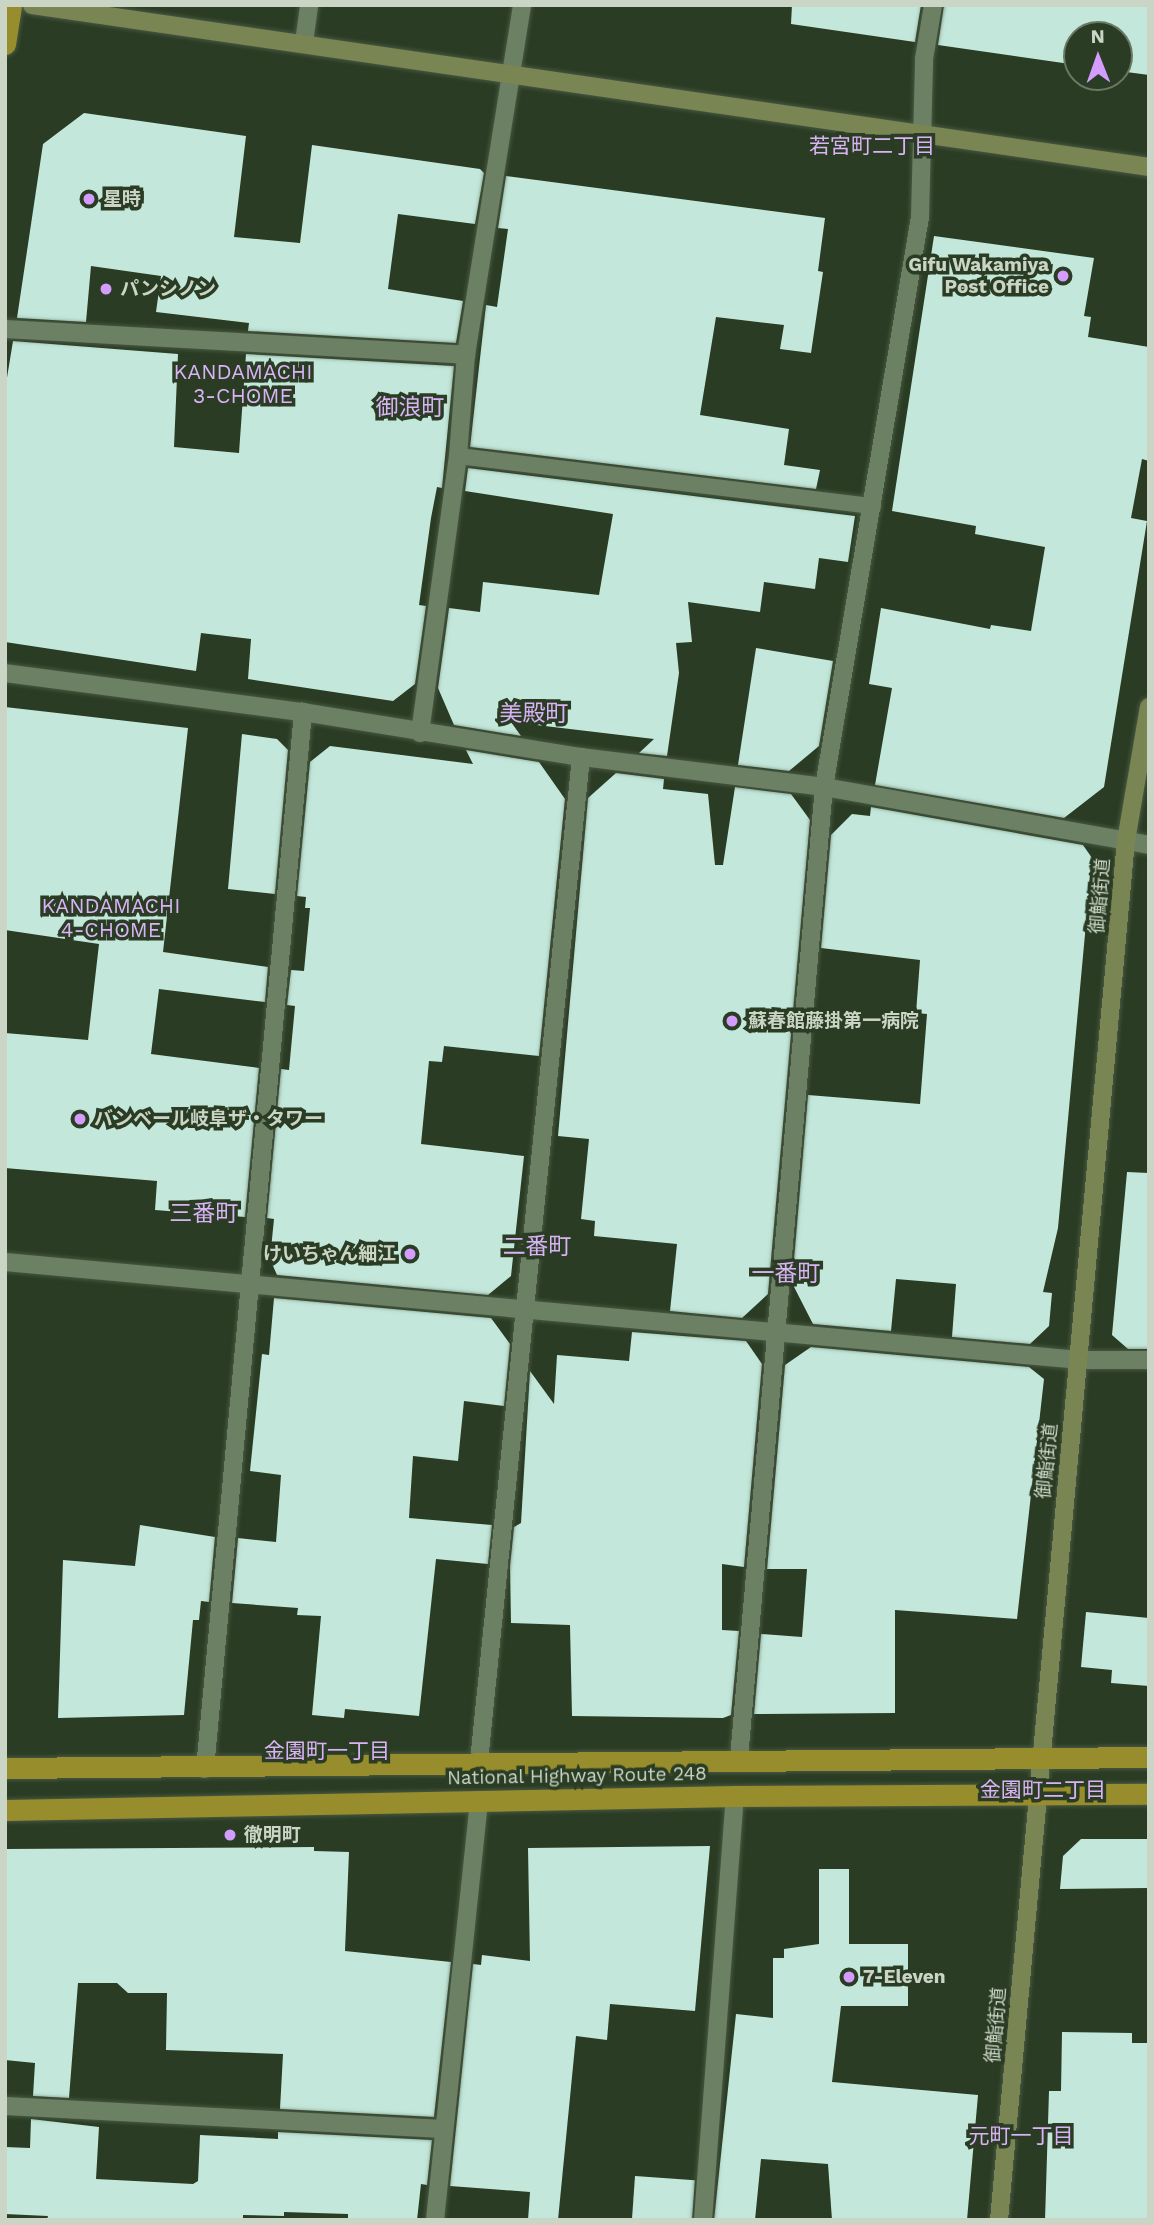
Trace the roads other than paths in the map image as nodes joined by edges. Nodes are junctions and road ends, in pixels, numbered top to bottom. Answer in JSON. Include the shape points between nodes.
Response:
{"nodes":[{"id":1,"x":11,"y":5,"type":"edge"},
{"id":2,"x":32,"y":5,"type":"edge"},
{"id":3,"x":309,"y":5,"type":"edge"},
{"id":4,"x":522,"y":5,"type":"edge"},
{"id":5,"x":933,"y":5,"type":"edge"},
{"id":6,"x":304,"y":42,"type":"junction"},
{"id":7,"x":5,"y":44,"type":"edge"},
{"id":8,"x":511,"y":75,"type":"junction"},
{"id":9,"x":922,"y":133,"type":"junction"},
{"id":10,"x":1149,"y":167,"type":"edge"},
{"id":11,"x":5,"y":329,"type":"edge"},
{"id":12,"x":467,"y":355,"type":"junction"},
{"id":13,"x":458,"y":456,"type":"junction"},
{"id":14,"x":873,"y":506,"type":"junction"},
{"id":15,"x":5,"y":673,"type":"edge"},
{"id":16,"x":1149,"y":707,"type":"edge"},
{"id":17,"x":303,"y":712,"type":"junction"},
{"id":18,"x":420,"y":733,"type":"junction"},
{"id":19,"x":581,"y":757,"type":"junction"},
{"id":20,"x":824,"y":787,"type":"junction"},
{"id":21,"x":1126,"y":841,"type":"junction"},
{"id":22,"x":1149,"y":845,"type":"edge"},
{"id":23,"x":5,"y":1262,"type":"edge"},
{"id":24,"x":250,"y":1282,"type":"junction"},
{"id":25,"x":524,"y":1307,"type":"junction"},
{"id":26,"x":779,"y":1331,"type":"junction"},
{"id":27,"x":1079,"y":1360,"type":"junction"},
{"id":28,"x":1149,"y":1360,"type":"edge"},
{"id":29,"x":1149,"y":1757,"type":"edge"},
{"id":30,"x":739,"y":1758,"type":"junction"},
{"id":31,"x":1039,"y":1758,"type":"junction"},
{"id":32,"x":479,"y":1761,"type":"junction"},
{"id":33,"x":5,"y":1768,"type":"edge"},
{"id":34,"x":205,"y":1769,"type":"junction"},
{"id":35,"x":1149,"y":1794,"type":"edge"},
{"id":36,"x":735,"y":1796,"type":"junction"},
{"id":37,"x":1040,"y":1796,"type":"junction"},
{"id":38,"x":479,"y":1801,"type":"junction"},
{"id":39,"x":5,"y":1810,"type":"edge"},
{"id":40,"x":5,"y":2106,"type":"edge"},
{"id":41,"x":443,"y":2129,"type":"junction"},
{"id":42,"x":435,"y":2220,"type":"edge"},
{"id":43,"x":703,"y":2220,"type":"edge"},
{"id":44,"x":999,"y":2220,"type":"edge"}],
"edges":[{"from":1,"to":7,"type":"highway"},
{"from":2,"to":6,"type":"street"},
{"from":3,"to":6,"type":"street"},
{"from":4,"to":8,"type":"street"},
{"from":5,"to":9,"type":"street","via":[[924,59]]},
{"from":6,"to":8,"type":"street"},
{"from":8,"to":9,"type":"street"},
{"from":8,"to":12,"type":"street"},
{"from":9,"to":10,"type":"street"},
{"from":9,"to":14,"type":"street","via":[[919,217]]},
{"from":11,"to":12,"type":"street"},
{"from":12,"to":13,"type":"street"},
{"from":13,"to":14,"type":"lane"},
{"from":13,"to":18,"type":"street"},
{"from":14,"to":20,"type":"street"},
{"from":15,"to":17,"type":"street"},
{"from":16,"to":21,"type":"street","name":"御鮨街道"},
{"from":17,"to":18,"type":"street"},
{"from":17,"to":24,"type":"street"},
{"from":18,"to":19,"type":"street"},
{"from":19,"to":20,"type":"street"},
{"from":19,"to":25,"type":"street"},
{"from":20,"to":21,"type":"street"},
{"from":20,"to":26,"type":"street"},
{"from":21,"to":22,"type":"street"},
{"from":21,"to":27,"type":"street","name":"御鮨街道"},
{"from":23,"to":24,"type":"street"},
{"from":24,"to":25,"type":"street"},
{"from":24,"to":34,"type":"street"},
{"from":25,"to":26,"type":"street"},
{"from":25,"to":32,"type":"street"},
{"from":26,"to":27,"type":"street"},
{"from":26,"to":30,"type":"street"},
{"from":27,"to":28,"type":"street"},
{"from":27,"to":31,"type":"street","name":"御鮨街道"},
{"from":29,"to":31,"type":"highway","name":"National Highway Route 248"},
{"from":30,"to":31,"type":"highway","name":"National Highway Route 248"},
{"from":30,"to":32,"type":"highway","name":"National Highway Route 248"},
{"from":31,"to":37,"type":"street","name":"御鮨街道"},
{"from":32,"to":34,"type":"highway","name":"National Highway Route 248"},
{"from":33,"to":34,"type":"highway","name":"National Highway Route 248"},
{"from":35,"to":37,"type":"highway","name":"National Highway Route 248"},
{"from":36,"to":37,"type":"highway","name":"National Highway Route 248"},
{"from":36,"to":38,"type":"highway","name":"National Highway Route 248"},
{"from":36,"to":43,"type":"street"},
{"from":37,"to":44,"type":"street","name":"御鮨街道"},
{"from":38,"to":39,"type":"highway","name":"National Highway Route 248"},
{"from":38,"to":41,"type":"street"},
{"from":40,"to":41,"type":"street"},
{"from":41,"to":42,"type":"street"}]}
